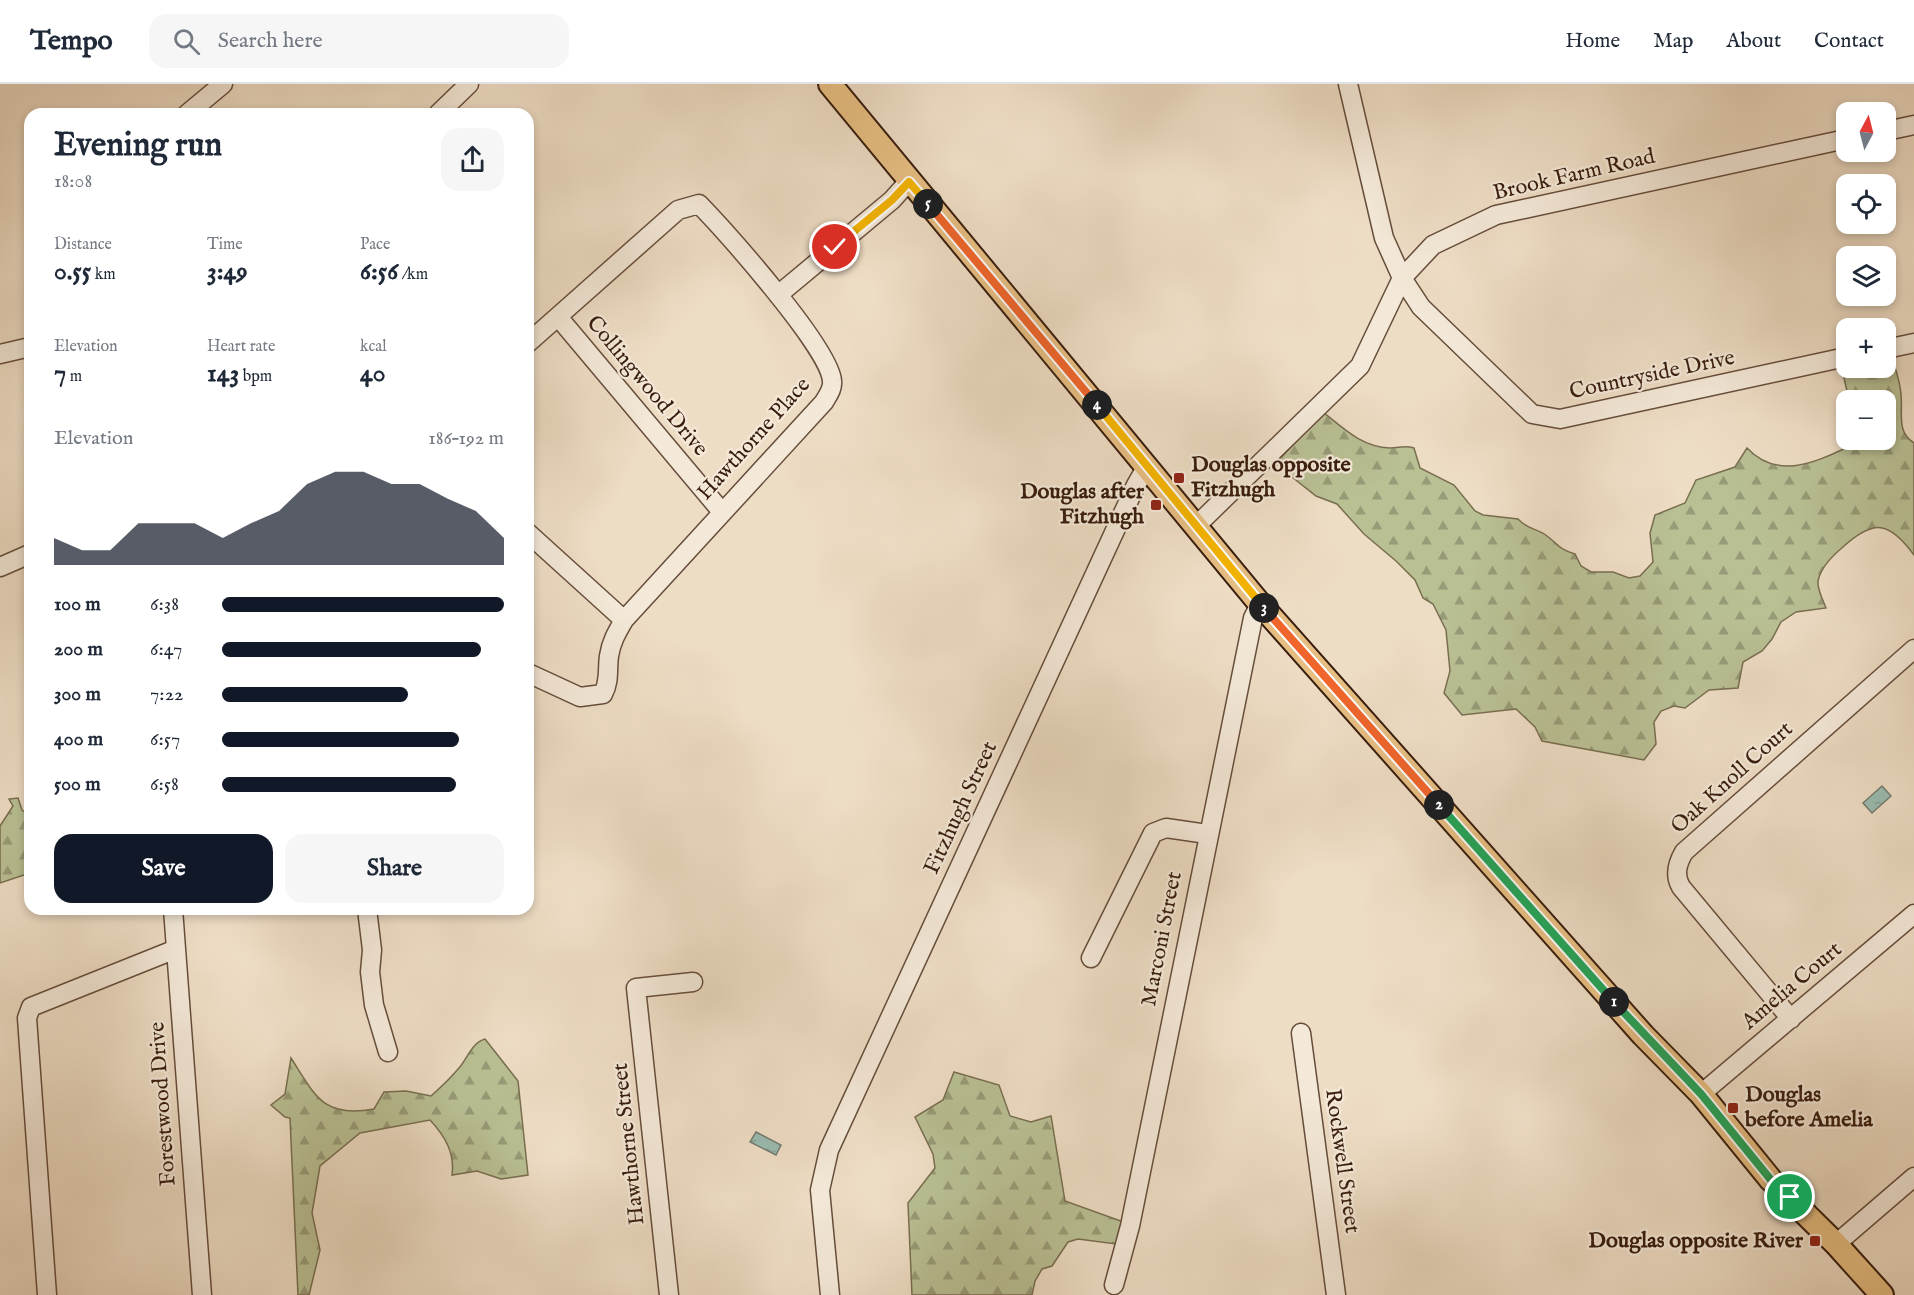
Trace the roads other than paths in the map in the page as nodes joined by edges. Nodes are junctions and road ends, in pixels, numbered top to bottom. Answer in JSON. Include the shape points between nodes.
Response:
{"nodes":[{"id":1,"x":223,"y":84,"type":"edge"},
{"id":2,"x":469,"y":84,"type":"edge"},
{"id":3,"x":830,"y":84,"type":"edge"},
{"id":4,"x":1348,"y":84,"type":"edge"},
{"id":5,"x":194,"y":108,"type":"edge"},
{"id":6,"x":444,"y":108,"type":"edge"},
{"id":7,"x":1914,"y":125,"type":"edge"},
{"id":8,"x":1896,"y":129,"type":"edge"},
{"id":9,"x":1836,"y":141,"type":"edge"},
{"id":10,"x":909,"y":182,"type":"junction"},
{"id":11,"x":1402,"y":278,"type":"junction"},
{"id":12,"x":778,"y":295,"type":"junction"},
{"id":13,"x":559,"y":318,"type":"junction"},
{"id":14,"x":534,"y":338,"type":"edge"},
{"id":15,"x":1914,"y":343,"type":"edge"},
{"id":16,"x":1896,"y":347,"type":"edge"},
{"id":17,"x":24,"y":348,"type":"edge"},
{"id":18,"x":0,"y":354,"type":"edge"},
{"id":19,"x":1836,"y":359,"type":"edge"},
{"id":20,"x":1147,"y":465,"type":"junction"},
{"id":21,"x":722,"y":512,"type":"junction"},
{"id":22,"x":1196,"y":526,"type":"junction"},
{"id":23,"x":534,"y":538,"type":"edge"},
{"id":24,"x":24,"y":557,"type":"edge"},
{"id":25,"x":0,"y":567,"type":"edge"},
{"id":26,"x":1260,"y":604,"type":"junction"},
{"id":27,"x":624,"y":620,"type":"junction"},
{"id":28,"x":1914,"y":649,"type":"edge"},
{"id":29,"x":534,"y":676,"type":"edge"},
{"id":30,"x":1207,"y":834,"type":"junction"},
{"id":31,"x":1914,"y":914,"type":"edge"},
{"id":32,"x":173,"y":915,"type":"edge"},
{"id":33,"x":368,"y":915,"type":"edge"},
{"id":34,"x":176,"y":949,"type":"junction"},
{"id":35,"x":1091,"y":958,"type":"dead end"},
{"id":36,"x":693,"y":982,"type":"dead end"},
{"id":37,"x":1791,"y":1018,"type":"junction"},
{"id":38,"x":1301,"y":1033,"type":"dead end"},
{"id":39,"x":388,"y":1052,"type":"dead end"},
{"id":40,"x":1701,"y":1094,"type":"junction"},
{"id":41,"x":1914,"y":1177,"type":"edge"},
{"id":42,"x":1836,"y":1244,"type":"junction"},
{"id":43,"x":1114,"y":1285,"type":"dead end"},
{"id":44,"x":47,"y":1295,"type":"edge"},
{"id":45,"x":202,"y":1295,"type":"edge"},
{"id":46,"x":669,"y":1295,"type":"edge"},
{"id":47,"x":830,"y":1295,"type":"edge"},
{"id":48,"x":1336,"y":1295,"type":"edge"},
{"id":49,"x":1882,"y":1295,"type":"edge"}],
"edges":[{"from":1,"to":5,"type":"street"},
{"from":2,"to":6,"type":"street"},
{"from":3,"to":10,"type":"main road"},
{"from":4,"to":11,"type":"street","name":"Countryside Drive","via":[[1384,238]]},
{"from":7,"to":8,"type":"street"},
{"from":9,"to":11,"type":"street","name":"Brook Farm Road","via":[[1496,215],[1433,245]]},
{"from":10,"to":12,"type":"street"},
{"from":10,"to":20,"type":"main road"},
{"from":11,"to":19,"type":"street","name":"Countryside Drive","via":[[1421,307],[1532,414],[1560,419]]},
{"from":11,"to":22,"type":"street","name":"Brook Farm Road","via":[[1360,366]]},
{"from":12,"to":13,"type":"street","name":"Hawthorne Place","via":[[699,204],[678,210]]},
{"from":12,"to":21,"type":"street","name":"Hawthorne Place","via":[[822,356],[832,379],[830,392]]},
{"from":13,"to":14,"type":"street"},
{"from":13,"to":21,"type":"street","name":"Collingwood Drive"},
{"from":15,"to":16,"type":"street"},
{"from":17,"to":18,"type":"street"},
{"from":20,"to":22,"type":"main road"},
{"from":20,"to":47,"type":"street","name":"Fitzhugh Street","via":[[829,1150],[820,1190]]},
{"from":21,"to":27,"type":"street","name":"Hawthorne Place"},
{"from":22,"to":26,"type":"main road"},
{"from":23,"to":27,"type":"street"},
{"from":24,"to":25,"type":"street"},
{"from":26,"to":30,"type":"street","name":"Marconi Street","via":[[1252,618]]},
{"from":26,"to":40,"type":"main road","via":[[1643,1035]]},
{"from":27,"to":29,"type":"street","name":"Hawthorne Place","via":[[613,639],[609,683],[603,694],[580,697]]},
{"from":28,"to":37,"type":"street","name":"Oak Knoll Court","via":[[1678,861],[1677,880],[1681,887]]},
{"from":30,"to":35,"type":"street","via":[[1166,828],[1153,833]]},
{"from":30,"to":43,"type":"street","name":"Marconi Street","via":[[1130,1226]]},
{"from":31,"to":37,"type":"street","name":"Amelia Court"},
{"from":32,"to":34,"type":"street","name":"Forestwood Drive"},
{"from":33,"to":39,"type":"street","via":[[374,1005]]},
{"from":34,"to":44,"type":"street","via":[[31,1007],[27,1018]]},
{"from":34,"to":45,"type":"street","name":"Forestwood Drive"},
{"from":36,"to":46,"type":"street","name":"Hawthorne Street","via":[[636,988]]},
{"from":37,"to":40,"type":"street","name":"Amelia Court"},
{"from":38,"to":48,"type":"street","name":"Rockwell Street"},
{"from":40,"to":42,"type":"main road","via":[[1771,1180]]},
{"from":41,"to":42,"type":"street"},
{"from":42,"to":49,"type":"main road"}]}
